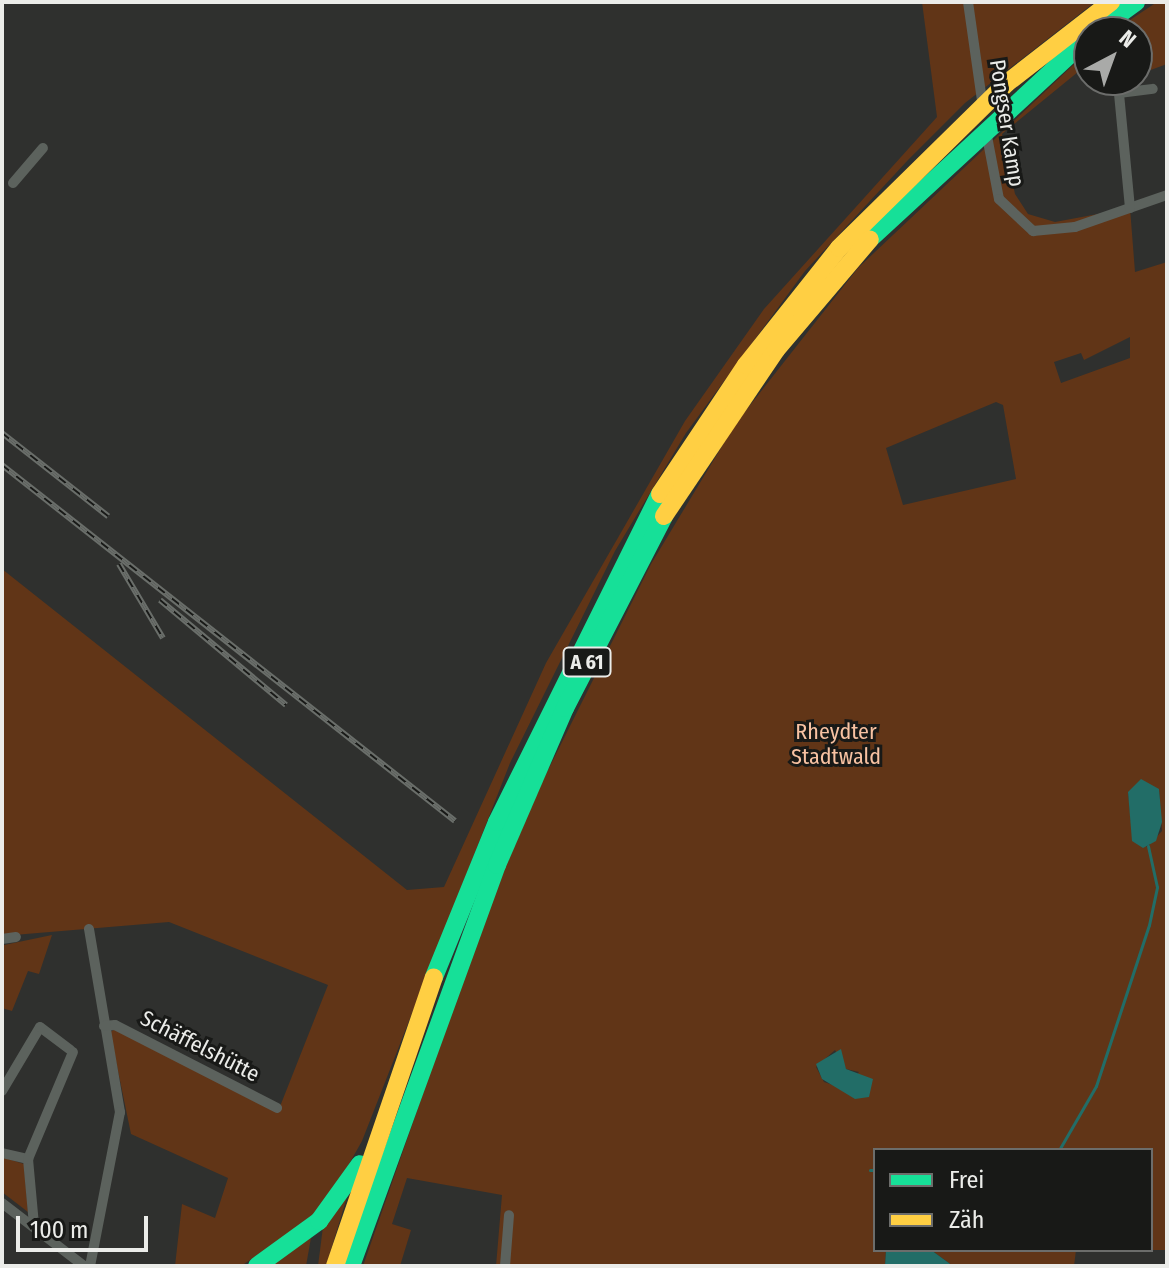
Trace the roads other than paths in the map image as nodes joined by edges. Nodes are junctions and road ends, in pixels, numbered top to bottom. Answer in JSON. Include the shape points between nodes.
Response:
{"nodes":[{"id":1,"x":968,"y":2,"type":"edge"},
{"id":2,"x":1111,"y":2,"type":"edge"},
{"id":3,"x":1136,"y":2,"type":"edge"},
{"id":4,"x":1117,"y":16,"type":"edge"},
{"id":5,"x":1073,"y":50,"type":"edge"},
{"id":6,"x":1119,"y":96,"type":"edge"},
{"id":7,"x":964,"y":133,"type":"junction"},
{"id":8,"x":43,"y":148,"type":"dead end"},
{"id":9,"x":13,"y":183,"type":"dead end"},
{"id":10,"x":1167,"y":195,"type":"edge"},
{"id":11,"x":1130,"y":208,"type":"junction"},
{"id":12,"x":89,"y":929,"type":"dead end"},
{"id":13,"x":16,"y":937,"type":"dead end"},
{"id":14,"x":2,"y":939,"type":"edge"},
{"id":15,"x":104,"y":1026,"type":"junction"},
{"id":16,"x":394,"y":1089,"type":"junction"},
{"id":17,"x":2,"y":1091,"type":"edge"},
{"id":18,"x":277,"y":1108,"type":"dead end"},
{"id":19,"x":2,"y":1153,"type":"edge"},
{"id":20,"x":28,"y":1159,"type":"junction"},
{"id":21,"x":2,"y":1203,"type":"edge"},
{"id":22,"x":509,"y":1215,"type":"dead end"},
{"id":23,"x":34,"y":1225,"type":"junction"},
{"id":24,"x":84,"y":1266,"type":"edge"},
{"id":25,"x":90,"y":1266,"type":"edge"},
{"id":26,"x":257,"y":1266,"type":"edge"},
{"id":27,"x":335,"y":1266,"type":"edge"},
{"id":28,"x":351,"y":1266,"type":"edge"},
{"id":29,"x":505,"y":1266,"type":"edge"}],
"edges":[{"from":1,"to":11,"type":"street","name":"Pongser Kamp","via":[[1003,208],[1024,227],[1044,232]]},
{"from":2,"to":7,"type":"highway","number":"A 61","via":[[1007,83]]},
{"from":3,"to":4,"type":"highway"},
{"from":5,"to":7,"type":"highway","number":"A 61"},
{"from":6,"to":11,"type":"street"},
{"from":7,"to":16,"type":"highway","number":"A 61","via":[[793,303],[651,508],[503,809]]},
{"from":7,"to":28,"type":"highway","number":"A 61","via":[[776,350],[701,456],[631,574],[497,865]]},
{"from":8,"to":9,"type":"street"},
{"from":10,"to":11,"type":"street","name":"Pongser Kamp"},
{"from":12,"to":15,"type":"street","name":"Schäffelshütte"},
{"from":13,"to":14,"type":"street"},
{"from":15,"to":18,"type":"street","name":"Schäffelshütte","via":[[115,1025]]},
{"from":15,"to":25,"type":"street","name":"Schäffelshütte","via":[[120,1112]]},
{"from":16,"to":26,"type":"highway","via":[[341,1197],[306,1233]]},
{"from":16,"to":27,"type":"highway","number":"A 61"},
{"from":17,"to":20,"type":"street","via":[[40,1027],[71,1051]]},
{"from":19,"to":20,"type":"street"},
{"from":20,"to":23,"type":"street"},
{"from":21,"to":23,"type":"street"},
{"from":22,"to":29,"type":"street"},
{"from":23,"to":24,"type":"street"}]}
